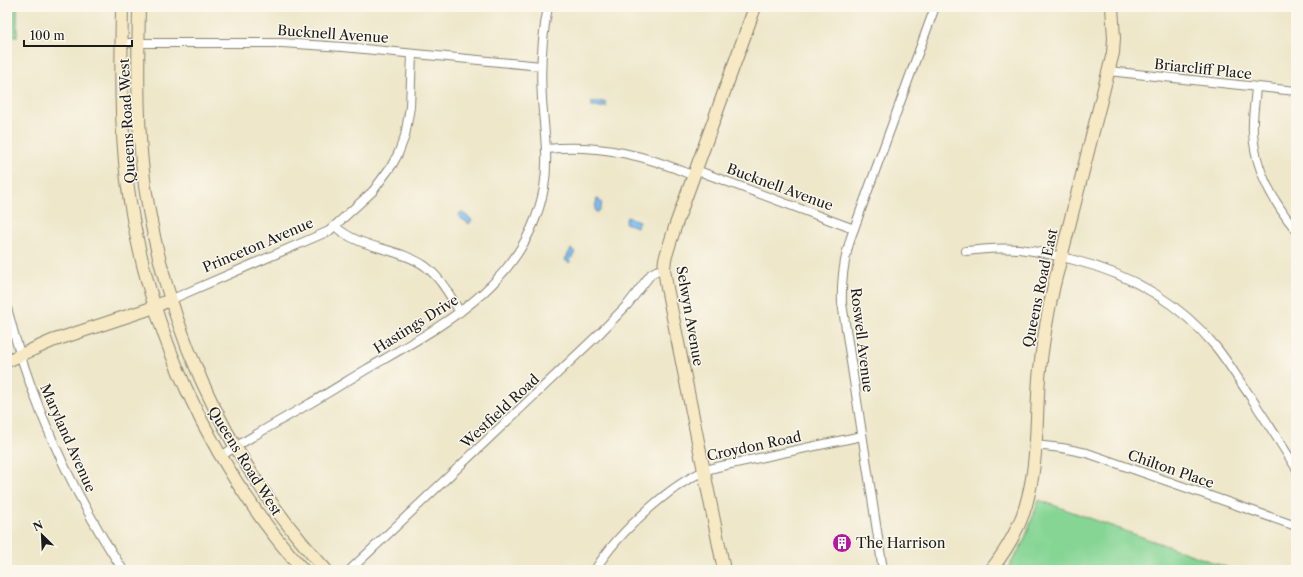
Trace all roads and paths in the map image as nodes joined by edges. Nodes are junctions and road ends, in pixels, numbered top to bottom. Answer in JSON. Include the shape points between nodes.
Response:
{"nodes":[{"id":1,"x":122,"y":7,"type":"edge"},
{"id":2,"x":139,"y":7,"type":"edge"},
{"id":3,"x":548,"y":7,"type":"edge"},
{"id":4,"x":755,"y":7,"type":"edge"},
{"id":5,"x":935,"y":7,"type":"edge"},
{"id":6,"x":1112,"y":7,"type":"edge"},
{"id":7,"x":139,"y":42,"type":"junction"},
{"id":8,"x":121,"y":43,"type":"junction"},
{"id":9,"x":412,"y":54,"type":"junction"},
{"id":10,"x":541,"y":66,"type":"junction"},
{"id":11,"x":1108,"y":71,"type":"junction"},
{"id":12,"x":1256,"y":87,"type":"junction"},
{"id":13,"x":1296,"y":91,"type":"edge"},
{"id":14,"x":546,"y":149,"type":"junction"},
{"id":15,"x":695,"y":173,"type":"junction"},
{"id":16,"x":335,"y":226,"type":"junction"},
{"id":17,"x":854,"y":229,"type":"junction"},
{"id":18,"x":1296,"y":230,"type":"edge"},
{"id":19,"x":966,"y":251,"type":"dead end"},
{"id":20,"x":1061,"y":257,"type":"junction"},
{"id":21,"x":664,"y":269,"type":"junction"},
{"id":22,"x":170,"y":300,"type":"junction"},
{"id":23,"x":154,"y":307,"type":"junction"},
{"id":24,"x":7,"y":308,"type":"edge"},
{"id":25,"x":460,"y":312,"type":"junction"},
{"id":26,"x":20,"y":355,"type":"junction"},
{"id":27,"x":7,"y":361,"type":"edge"},
{"id":28,"x":862,"y":436,"type":"junction"},
{"id":29,"x":1035,"y":446,"type":"junction"},
{"id":30,"x":235,"y":447,"type":"junction"},
{"id":31,"x":221,"y":456,"type":"junction"},
{"id":32,"x":1296,"y":468,"type":"edge"},
{"id":33,"x":704,"y":471,"type":"junction"},
{"id":34,"x":1296,"y":526,"type":"edge"},
{"id":35,"x":123,"y":570,"type":"edge"},
{"id":36,"x":303,"y":570,"type":"edge"},
{"id":37,"x":326,"y":570,"type":"edge"},
{"id":38,"x":350,"y":570,"type":"edge"},
{"id":39,"x":595,"y":570,"type":"edge"},
{"id":40,"x":724,"y":570,"type":"edge"},
{"id":41,"x":883,"y":570,"type":"edge"},
{"id":42,"x":991,"y":570,"type":"edge"}],
"edges":[{"from":1,"to":8,"type":"street","name":"Queens Road West"},
{"from":2,"to":7,"type":"street","name":"Queens Road West"},
{"from":3,"to":10,"type":"street","name":"Hastings Drive"},
{"from":4,"to":15,"type":"street","name":"Selwyn Avenue"},
{"from":5,"to":17,"type":"street","name":"Roswell Avenue"},
{"from":6,"to":11,"type":"street","name":"Queens Road East","via":[[1114,43]]},
{"from":7,"to":8,"type":"street","name":"Bucknell Avenue"},
{"from":7,"to":9,"type":"street","name":"Bucknell Avenue","via":[[282,43]]},
{"from":7,"to":22,"type":"street","name":"Queens Road West","via":[[143,169],[155,240]]},
{"from":8,"to":23,"type":"street","name":"Queens Road West","via":[[127,180],[139,247]]},
{"from":9,"to":10,"type":"street","name":"Bucknell Avenue"},
{"from":9,"to":16,"type":"street","name":"Princeton Avenue","via":[[410,111],[398,154],[374,189]]},
{"from":10,"to":14,"type":"street","name":"Hastings Drive"},
{"from":11,"to":12,"type":"street","name":"Briarcliff Place"},
{"from":11,"to":20,"type":"street","name":"Queens Road East"},
{"from":12,"to":13,"type":"street","name":"Briarcliff Place"},
{"from":12,"to":18,"type":"street","via":[[1253,132],[1258,163],[1271,191]]},
{"from":14,"to":15,"type":"street","name":"Bucknell Avenue","via":[[589,148],[625,153]]},
{"from":14,"to":25,"type":"street","name":"Hastings Drive","via":[[542,196],[525,240],[514,259],[496,280]]},
{"from":15,"to":17,"type":"street","name":"Bucknell Avenue"},
{"from":15,"to":21,"type":"street","name":"Selwyn Avenue","via":[[666,255]]},
{"from":16,"to":22,"type":"street","name":"Princeton Avenue","via":[[325,233]]},
{"from":16,"to":25,"type":"street","via":[[345,235],[423,265],[442,283]]},
{"from":17,"to":28,"type":"street","name":"Roswell Avenue","via":[[845,258],[842,296]]},
{"from":19,"to":20,"type":"street","via":[[1011,248]]},
{"from":20,"to":29,"type":"street","name":"Queens Road East","via":[[1043,343]]},
{"from":20,"to":32,"type":"street","via":[[1090,264],[1133,281],[1165,300],[1189,319],[1225,358]]},
{"from":21,"to":33,"type":"street","name":"Selwyn Avenue"},
{"from":21,"to":38,"type":"street","name":"Westfield Road","via":[[651,274],[628,304],[601,332]]},
{"from":22,"to":23,"type":"street","name":"Princeton Avenue"},
{"from":22,"to":30,"type":"street","name":"Queens Road West","via":[[202,382]]},
{"from":23,"to":26,"type":"street","name":"Princeton Avenue","via":[[59,338]]},
{"from":23,"to":31,"type":"street","name":"Queens Road West","via":[[189,395]]},
{"from":24,"to":26,"type":"street","name":"Maryland Avenue"},
{"from":25,"to":30,"type":"street","name":"Hastings Drive","via":[[428,334]]},
{"from":26,"to":27,"type":"street","name":"Princeton Avenue"},
{"from":26,"to":35,"type":"street","name":"Maryland Avenue","via":[[41,414],[66,471]]},
{"from":28,"to":33,"type":"street","name":"Croydon Road"},
{"from":28,"to":41,"type":"street","name":"Roswell Avenue"},
{"from":29,"to":34,"type":"street","name":"Chilton Place","via":[[1087,453]]},
{"from":29,"to":42,"type":"street","name":"Queens Road East","via":[[1031,484],[1023,513],[1009,544]]},
{"from":30,"to":31,"type":"street","name":"Hastings Drive"},
{"from":30,"to":37,"type":"street","name":"Queens Road West","via":[[275,508]]},
{"from":31,"to":36,"type":"street","name":"Queens Road West","via":[[263,520]]},
{"from":33,"to":39,"type":"street","name":"Croydon Road","via":[[668,494],[635,523],[611,547]]},
{"from":33,"to":40,"type":"street","name":"Selwyn Avenue"}]}
